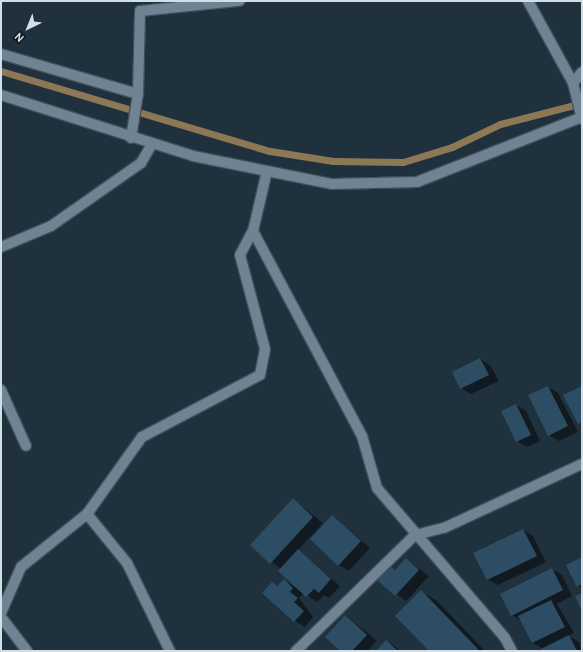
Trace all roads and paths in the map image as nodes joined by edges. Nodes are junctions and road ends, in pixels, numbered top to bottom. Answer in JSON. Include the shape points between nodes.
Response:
{"nodes":[{"id":1,"x":239,"y":1,"type":"edge"},
{"id":2,"x":528,"y":1,"type":"edge"},
{"id":3,"x":1,"y":54,"type":"edge"},
{"id":4,"x":582,"y":72,"type":"edge"},
{"id":5,"x":573,"y":83,"type":"junction"},
{"id":6,"x":138,"y":94,"type":"junction"},
{"id":7,"x":1,"y":95,"type":"edge"},
{"id":8,"x":582,"y":118,"type":"edge"},
{"id":9,"x":131,"y":138,"type":"junction"},
{"id":10,"x":152,"y":144,"type":"junction"},
{"id":11,"x":267,"y":171,"type":"junction"},
{"id":12,"x":253,"y":231,"type":"junction"},
{"id":13,"x":1,"y":247,"type":"edge"},
{"id":14,"x":1,"y":390,"type":"edge"},
{"id":15,"x":26,"y":446,"type":"dead end"},
{"id":16,"x":582,"y":464,"type":"edge"},
{"id":17,"x":87,"y":514,"type":"junction"},
{"id":18,"x":415,"y":535,"type":"junction"},
{"id":19,"x":1,"y":613,"type":"edge"},
{"id":20,"x":1,"y":617,"type":"edge"},
{"id":21,"x":298,"y":650,"type":"edge"},
{"id":22,"x":27,"y":651,"type":"edge"},
{"id":23,"x":170,"y":651,"type":"edge"},
{"id":24,"x":512,"y":651,"type":"edge"}],
"edges":[{"from":1,"to":6,"type":"street","via":[[140,11]]},
{"from":2,"to":5,"type":"street"},
{"from":3,"to":6,"type":"street"},
{"from":4,"to":5,"type":"street"},
{"from":5,"to":8,"type":"street"},
{"from":6,"to":9,"type":"street"},
{"from":7,"to":9,"type":"street"},
{"from":8,"to":11,"type":"street","via":[[417,182],[332,184]]},
{"from":9,"to":10,"type":"street"},
{"from":10,"to":11,"type":"street","via":[[193,156]]},
{"from":10,"to":13,"type":"street","via":[[141,163],[51,226]]},
{"from":11,"to":12,"type":"street"},
{"from":12,"to":17,"type":"street","via":[[240,255],[265,349],[260,375],[142,438]]},
{"from":12,"to":18,"type":"street","via":[[362,436],[377,488]]},
{"from":14,"to":15,"type":"street"},
{"from":16,"to":18,"type":"street","via":[[444,528]]},
{"from":17,"to":19,"type":"street","via":[[21,568]]},
{"from":17,"to":23,"type":"street","via":[[126,563]]},
{"from":18,"to":21,"type":"street"},
{"from":18,"to":24,"type":"street","via":[[505,638]]},
{"from":20,"to":22,"type":"street"}]}
